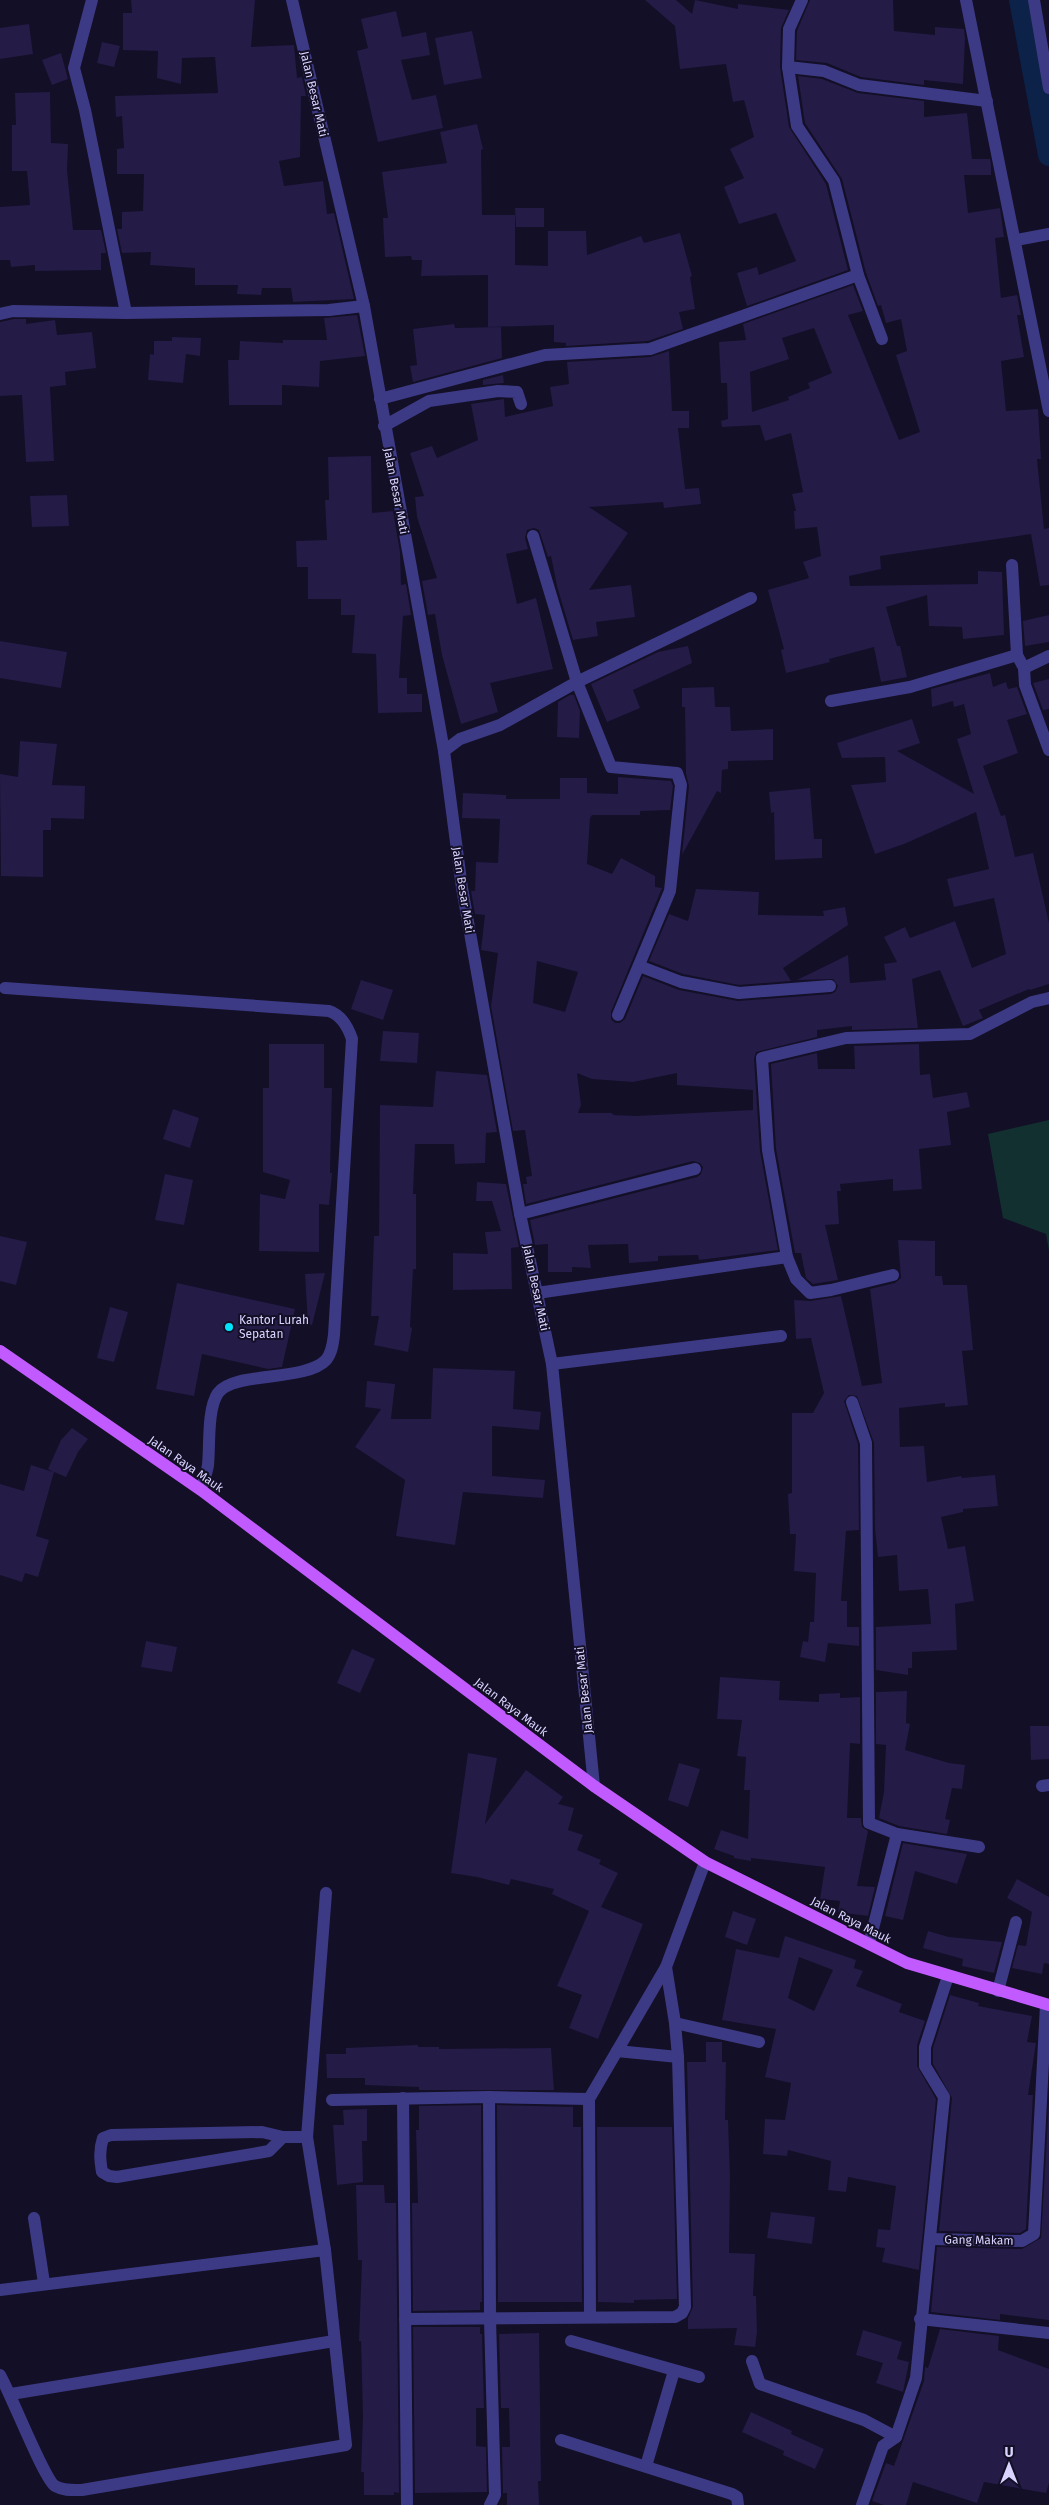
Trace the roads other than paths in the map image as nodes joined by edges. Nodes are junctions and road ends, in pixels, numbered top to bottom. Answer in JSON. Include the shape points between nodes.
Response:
{"nodes":[{"id":1,"x":92,"y":0,"type":"edge"},
{"id":2,"x":292,"y":0,"type":"edge"},
{"id":3,"x":802,"y":0,"type":"edge"},
{"id":4,"x":966,"y":0,"type":"edge"},
{"id":5,"x":1034,"y":0,"type":"edge"},
{"id":6,"x":788,"y":67,"type":"junction"},
{"id":7,"x":1049,"y":88,"type":"edge"},
{"id":8,"x":987,"y":101,"type":"junction"},
{"id":9,"x":1049,"y":234,"type":"edge"},
{"id":10,"x":1022,"y":239,"type":"junction"},
{"id":11,"x":858,"y":275,"type":"junction"},
{"id":12,"x":364,"y":306,"type":"junction"},
{"id":13,"x":0,"y":314,"type":"edge"},
{"id":14,"x":126,"y":314,"type":"junction"},
{"id":15,"x":882,"y":339,"type":"dead end"},
{"id":16,"x":380,"y":399,"type":"junction"},
{"id":17,"x":521,"y":404,"type":"dead end"},
{"id":18,"x":1049,"y":412,"type":"edge"},
{"id":19,"x":384,"y":426,"type":"junction"},
{"id":20,"x":534,"y":536,"type":"dead end"},
{"id":21,"x":1012,"y":565,"type":"dead end"},
{"id":22,"x":751,"y":598,"type":"dead end"},
{"id":23,"x":1017,"y":655,"type":"junction"},
{"id":24,"x":1049,"y":656,"type":"edge"},
{"id":25,"x":1024,"y":668,"type":"junction"},
{"id":26,"x":577,"y":682,"type":"junction"},
{"id":27,"x":831,"y":701,"type":"dead end"},
{"id":28,"x":1049,"y":750,"type":"edge"},
{"id":29,"x":444,"y":751,"type":"junction"},
{"id":30,"x":639,"y":966,"type":"junction"},
{"id":31,"x":830,"y":986,"type":"dead end"},
{"id":32,"x":5,"y":988,"type":"dead end"},
{"id":33,"x":1049,"y":998,"type":"edge"},
{"id":34,"x":618,"y":1015,"type":"dead end"},
{"id":35,"x":695,"y":1169,"type":"dead end"},
{"id":36,"x":520,"y":1214,"type":"junction"},
{"id":37,"x":786,"y":1257,"type":"junction"},
{"id":38,"x":893,"y":1275,"type":"dead end"},
{"id":39,"x":537,"y":1293,"type":"junction"},
{"id":40,"x":781,"y":1336,"type":"dead end"},
{"id":41,"x":0,"y":1351,"type":"edge"},
{"id":42,"x":552,"y":1364,"type":"junction"},
{"id":43,"x":852,"y":1402,"type":"dead end"},
{"id":44,"x":201,"y":1490,"type":"junction"},
{"id":45,"x":594,"y":1786,"type":"junction"},
{"id":46,"x":897,"y":1834,"type":"junction"},
{"id":47,"x":979,"y":1847,"type":"dead end"},
{"id":48,"x":705,"y":1862,"type":"junction"},
{"id":49,"x":326,"y":1893,"type":"dead end"},
{"id":50,"x":1016,"y":1922,"type":"dead end"},
{"id":51,"x":869,"y":1944,"type":"junction"},
{"id":52,"x":666,"y":1967,"type":"junction"},
{"id":53,"x":948,"y":1976,"type":"junction"},
{"id":54,"x":998,"y":1991,"type":"junction"},
{"id":55,"x":1048,"y":2005,"type":"edge"},
{"id":56,"x":676,"y":2023,"type":"junction"},
{"id":57,"x":759,"y":2042,"type":"dead end"},
{"id":58,"x":617,"y":2051,"type":"junction"},
{"id":59,"x":678,"y":2057,"type":"junction"},
{"id":60,"x":489,"y":2097,"type":"junction"},
{"id":61,"x":403,"y":2098,"type":"junction"},
{"id":62,"x":332,"y":2100,"type":"dead end"},
{"id":63,"x":589,"y":2100,"type":"junction"},
{"id":64,"x":283,"y":2137,"type":"junction"},
{"id":65,"x":307,"y":2137,"type":"junction"},
{"id":66,"x":34,"y":2218,"type":"dead end"},
{"id":67,"x":931,"y":2239,"type":"junction"},
{"id":68,"x":325,"y":2250,"type":"junction"},
{"id":69,"x":44,"y":2284,"type":"junction"},
{"id":70,"x":0,"y":2290,"type":"edge"},
{"id":71,"x":590,"y":2316,"type":"junction"},
{"id":72,"x":405,"y":2319,"type":"junction"},
{"id":73,"x":490,"y":2319,"type":"junction"},
{"id":74,"x":920,"y":2319,"type":"junction"},
{"id":75,"x":1049,"y":2333,"type":"edge"},
{"id":76,"x":571,"y":2340,"type":"dead end"},
{"id":77,"x":334,"y":2341,"type":"junction"},
{"id":78,"x":752,"y":2361,"type":"dead end"},
{"id":79,"x":674,"y":2371,"type":"junction"},
{"id":80,"x":0,"y":2375,"type":"edge"},
{"id":81,"x":699,"y":2377,"type":"dead end"},
{"id":82,"x":11,"y":2394,"type":"junction"},
{"id":83,"x":896,"y":2436,"type":"junction"},
{"id":84,"x":561,"y":2440,"type":"dead end"},
{"id":85,"x":646,"y":2466,"type":"junction"},
{"id":86,"x":407,"y":2505,"type":"edge"},
{"id":87,"x":490,"y":2505,"type":"edge"},
{"id":88,"x":738,"y":2505,"type":"edge"},
{"id":89,"x":862,"y":2505,"type":"edge"}],
"edges":[{"from":1,"to":14,"type":"street","via":[[74,68]]},
{"from":2,"to":12,"type":"street","name":"Jalan Besar Mati"},
{"from":3,"to":6,"type":"street","via":[[789,29]]},
{"from":4,"to":8,"type":"street"},
{"from":5,"to":7,"type":"street"},
{"from":6,"to":8,"type":"street","via":[[824,71],[859,85]]},
{"from":6,"to":11,"type":"street","via":[[797,126],[834,181]]},
{"from":8,"to":10,"type":"street"},
{"from":9,"to":10,"type":"street"},
{"from":10,"to":18,"type":"street"},
{"from":11,"to":15,"type":"street"},
{"from":11,"to":16,"type":"street","via":[[650,349],[545,354]]},
{"from":12,"to":14,"type":"street","via":[[330,310]]},
{"from":12,"to":16,"type":"street","name":"Jalan Besar Mati"},
{"from":13,"to":14,"type":"street","via":[[13,311]]},
{"from":16,"to":19,"type":"street","name":"Jalan Besar Mati"},
{"from":17,"to":19,"type":"street","via":[[518,392],[498,391],[437,400]]},
{"from":19,"to":29,"type":"street","name":"Jalan Besar Mati"},
{"from":20,"to":26,"type":"street"},
{"from":21,"to":23,"type":"street"},
{"from":22,"to":26,"type":"street"},
{"from":23,"to":25,"type":"street"},
{"from":23,"to":27,"type":"street","via":[[910,687]]},
{"from":24,"to":25,"type":"street"},
{"from":25,"to":28,"type":"street","via":[[1025,685]]},
{"from":26,"to":29,"type":"street","via":[[500,725],[460,739]]},
{"from":26,"to":30,"type":"street","via":[[611,767],[677,773],[681,785],[670,891]]},
{"from":29,"to":36,"type":"street","name":"Jalan Besar Mati","via":[[462,888]]},
{"from":30,"to":31,"type":"street","via":[[681,982],[739,993]]},
{"from":30,"to":34,"type":"street"},
{"from":32,"to":44,"type":"street","via":[[329,1011],[338,1016],[349,1031],[352,1039],[334,1335],[330,1352],[323,1362],[302,1371],[238,1382],[218,1392],[212,1411],[208,1467]]},
{"from":33,"to":37,"type":"street","via":[[1032,1002],[970,1034],[846,1038],[762,1058],[768,1150]]},
{"from":35,"to":36,"type":"street"},
{"from":36,"to":39,"type":"street","name":"Jalan Besar Mati"},
{"from":37,"to":38,"type":"street","via":[[796,1279],[810,1293]]},
{"from":37,"to":39,"type":"street"},
{"from":39,"to":42,"type":"street","name":"Jalan Besar Mati"},
{"from":40,"to":42,"type":"street"},
{"from":41,"to":44,"type":"main road","name":"Jalan Raya Mauk"},
{"from":42,"to":45,"type":"street","name":"Jalan Besar Mati"},
{"from":43,"to":46,"type":"street","via":[[866,1443],[869,1823]]},
{"from":44,"to":45,"type":"main road","name":"Jalan Raya Mauk"},
{"from":45,"to":48,"type":"main road","name":"Jalan Raya Mauk"},
{"from":46,"to":47,"type":"street"},
{"from":46,"to":51,"type":"street"},
{"from":48,"to":51,"type":"main road","name":"Jalan Raya Mauk"},
{"from":48,"to":52,"type":"street"},
{"from":49,"to":65,"type":"street"},
{"from":50,"to":54,"type":"street"},
{"from":51,"to":53,"type":"main road","name":"Jalan Raya Mauk","via":[[907,1963]]},
{"from":52,"to":56,"type":"street"},
{"from":52,"to":58,"type":"street"},
{"from":53,"to":54,"type":"main road","name":"Jalan Raya Mauk"},
{"from":53,"to":67,"type":"street","via":[[926,2047],[926,2066],[944,2097]]},
{"from":54,"to":55,"type":"main road","name":"Jalan Raya Mauk"},
{"from":55,"to":67,"type":"street","name":"Gang Makam","via":[[1034,2234],[1022,2241]]},
{"from":56,"to":57,"type":"street"},
{"from":56,"to":59,"type":"street"},
{"from":58,"to":59,"type":"street"},
{"from":58,"to":63,"type":"street"},
{"from":59,"to":71,"type":"street","via":[[684,2310],[675,2316]]},
{"from":60,"to":61,"type":"street"},
{"from":60,"to":63,"type":"street"},
{"from":60,"to":73,"type":"street"},
{"from":61,"to":62,"type":"street"},
{"from":61,"to":72,"type":"street"},
{"from":63,"to":71,"type":"street"},
{"from":64,"to":64,"type":"street","via":[[262,2132],[111,2135],[103,2138],[100,2148],[102,2172],[117,2177],[269,2151]]},
{"from":64,"to":65,"type":"street"},
{"from":65,"to":68,"type":"street"},
{"from":66,"to":69,"type":"street"},
{"from":67,"to":74,"type":"street"},
{"from":68,"to":69,"type":"street"},
{"from":68,"to":77,"type":"street"},
{"from":69,"to":70,"type":"street"},
{"from":71,"to":73,"type":"street"},
{"from":72,"to":73,"type":"street"},
{"from":72,"to":86,"type":"street"},
{"from":73,"to":87,"type":"street","via":[[495,2495]]},
{"from":74,"to":75,"type":"street"},
{"from":74,"to":83,"type":"street","via":[[916,2378]]},
{"from":76,"to":79,"type":"street"},
{"from":77,"to":82,"type":"street"},
{"from":77,"to":82,"type":"street","via":[[346,2445],[82,2490],[64,2490],[48,2480]]},
{"from":78,"to":83,"type":"street","via":[[760,2384],[864,2420]]},
{"from":79,"to":81,"type":"street"},
{"from":79,"to":85,"type":"street"},
{"from":80,"to":82,"type":"street"},
{"from":83,"to":89,"type":"street","via":[[883,2446]]},
{"from":84,"to":85,"type":"street"},
{"from":85,"to":88,"type":"street","via":[[732,2494],[737,2497]]}]}
